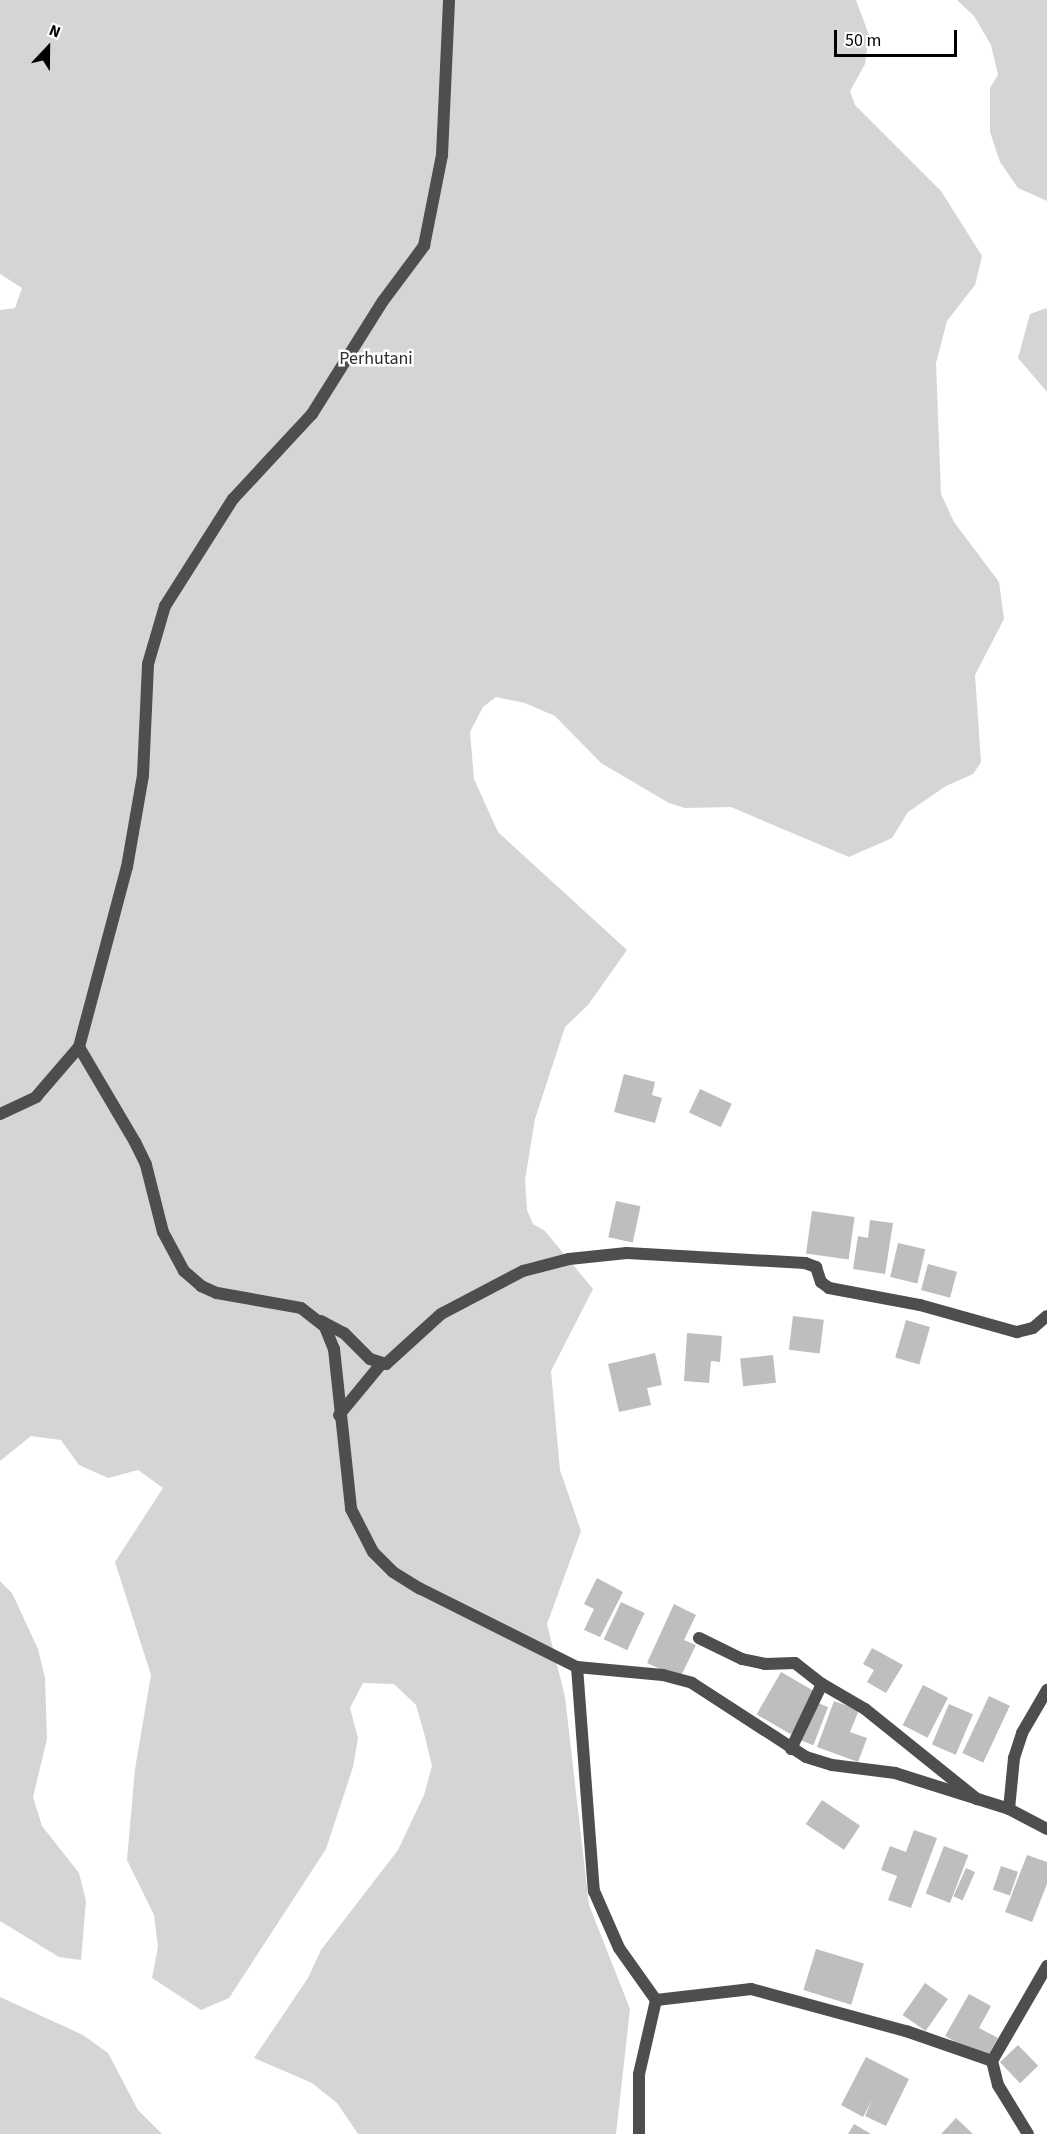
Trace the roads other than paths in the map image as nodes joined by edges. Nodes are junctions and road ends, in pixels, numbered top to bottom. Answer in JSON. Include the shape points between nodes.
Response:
{"nodes":[{"id":1,"x":449,"y":0,"type":"edge"},
{"id":2,"x":79,"y":1047,"type":"junction"},
{"id":3,"x":0,"y":1114,"type":"edge"},
{"id":4,"x":1047,"y":1316,"type":"edge"},
{"id":5,"x":320,"y":1320,"type":"junction"},
{"id":6,"x":381,"y":1364,"type":"junction"},
{"id":7,"x":339,"y":1415,"type":"junction"},
{"id":8,"x":699,"y":1638,"type":"dead end"},
{"id":9,"x":577,"y":1667,"type":"junction"},
{"id":10,"x":822,"y":1684,"type":"junction"},
{"id":11,"x":1047,"y":1690,"type":"edge"},
{"id":12,"x":791,"y":1749,"type":"junction"},
{"id":13,"x":978,"y":1800,"type":"junction"},
{"id":14,"x":1009,"y":1809,"type":"junction"},
{"id":15,"x":1047,"y":1829,"type":"edge"},
{"id":16,"x":1047,"y":1966,"type":"edge"},
{"id":17,"x":656,"y":2000,"type":"junction"},
{"id":18,"x":992,"y":2061,"type":"junction"},
{"id":19,"x":639,"y":2134,"type":"edge"},
{"id":20,"x":1028,"y":2134,"type":"edge"}],
"edges":[{"from":1,"to":2,"type":"street","via":[[442,155],[424,246],[383,301],[312,414],[280,450],[260,465],[233,499],[165,606],[154,634],[148,664],[137,812],[127,867]]},
{"from":2,"to":3,"type":"street","via":[[36,1097]]},
{"from":2,"to":5,"type":"street","via":[[146,1165],[163,1232],[184,1271],[201,1286],[217,1293],[289,1304]]},
{"from":4,"to":6,"type":"street","via":[[1025,1332],[1017,1332],[920,1305],[830,1288],[821,1282],[816,1268],[805,1263],[599,1255],[544,1264],[485,1288],[441,1314],[398,1357]]},
{"from":5,"to":6,"type":"street"},
{"from":5,"to":7,"type":"street","via":[[334,1349]]},
{"from":6,"to":7,"type":"street"},
{"from":7,"to":9,"type":"street","via":[[351,1509],[373,1552],[393,1572],[418,1588]]},
{"from":8,"to":10,"type":"street","via":[[742,1659],[765,1664],[795,1663]]},
{"from":9,"to":12,"type":"street","via":[[663,1675],[692,1683]]},
{"from":9,"to":17,"type":"street","via":[[594,1891],[619,1948]]},
{"from":10,"to":12,"type":"street"},
{"from":10,"to":13,"type":"street","via":[[865,1709]]},
{"from":11,"to":14,"type":"street","via":[[1019,1741]]},
{"from":12,"to":13,"type":"street","via":[[818,1762],[879,1770]]},
{"from":13,"to":14,"type":"street"},
{"from":14,"to":15,"type":"street"},
{"from":16,"to":18,"type":"street"},
{"from":17,"to":18,"type":"street","via":[[751,1989],[906,2031]]},
{"from":17,"to":19,"type":"street","via":[[639,2074]]},
{"from":18,"to":20,"type":"street","via":[[998,2085]]}]}
